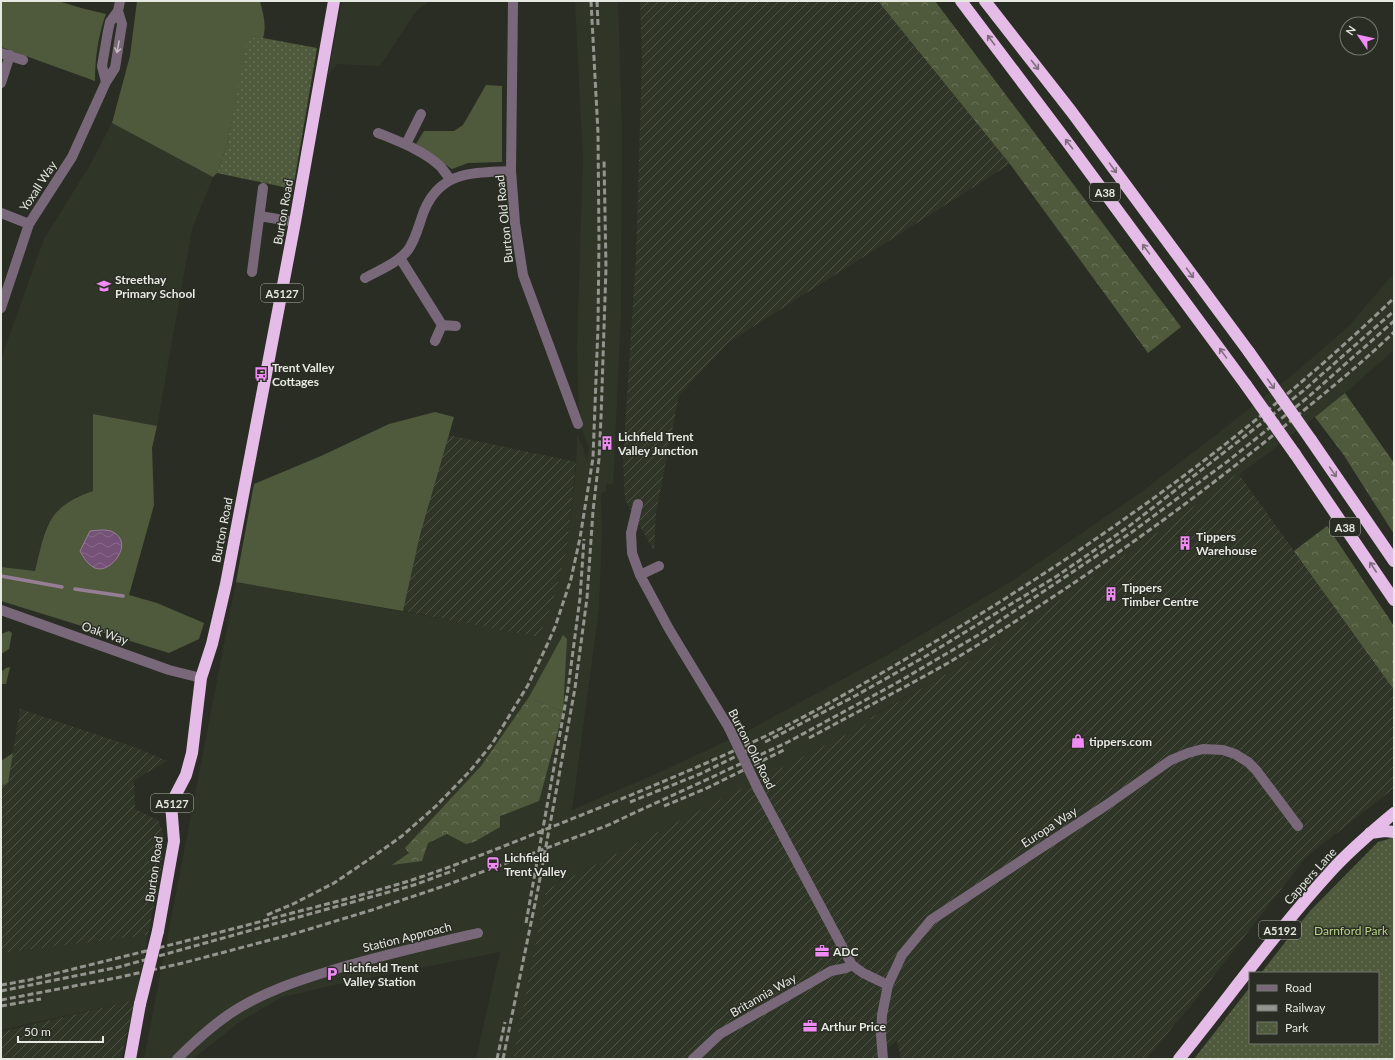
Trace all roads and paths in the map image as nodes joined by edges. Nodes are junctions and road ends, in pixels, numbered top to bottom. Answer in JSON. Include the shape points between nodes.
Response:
{"nodes":[{"id":1,"x":334,"y":1,"type":"edge"},
{"id":2,"x":513,"y":1,"type":"edge"},
{"id":3,"x":961,"y":1,"type":"edge"},
{"id":4,"x":985,"y":1,"type":"edge"},
{"id":5,"x":119,"y":6,"type":"edge"},
{"id":6,"x":5,"y":54,"type":"edge"},
{"id":7,"x":24,"y":60,"type":"dead end"},
{"id":8,"x":1,"y":83,"type":"edge"},
{"id":9,"x":421,"y":114,"type":"dead end"},
{"id":10,"x":378,"y":133,"type":"dead end"},
{"id":11,"x":406,"y":144,"type":"junction"},
{"id":12,"x":511,"y":171,"type":"junction"},
{"id":13,"x":450,"y":179,"type":"junction"},
{"id":14,"x":263,"y":188,"type":"dead end"},
{"id":15,"x":1,"y":213,"type":"edge"},
{"id":16,"x":260,"y":216,"type":"junction"},
{"id":17,"x":295,"y":222,"type":"junction"},
{"id":18,"x":29,"y":224,"type":"junction"},
{"id":19,"x":400,"y":258,"type":"junction"},
{"id":20,"x":264,"y":267,"type":"dead end"},
{"id":21,"x":365,"y":278,"type":"dead end"},
{"id":22,"x":1,"y":305,"type":"edge"},
{"id":23,"x":442,"y":325,"type":"junction"},
{"id":24,"x":456,"y":326,"type":"dead end"},
{"id":25,"x":435,"y":341,"type":"dead end"},
{"id":26,"x":578,"y":424,"type":"dead end"},
{"id":27,"x":638,"y":504,"type":"dead end"},
{"id":28,"x":1394,"y":561,"type":"edge"},
{"id":29,"x":659,"y":566,"type":"dead end"},
{"id":30,"x":640,"y":575,"type":"junction"},
{"id":31,"x":1394,"y":600,"type":"edge"},
{"id":32,"x":1,"y":610,"type":"edge"},
{"id":33,"x":201,"y":678,"type":"junction"},
{"id":34,"x":1394,"y":813,"type":"edge"},
{"id":35,"x":1298,"y":826,"type":"dead end"},
{"id":36,"x":1394,"y":832,"type":"edge"},
{"id":37,"x":1370,"y":833,"type":"junction"},
{"id":38,"x":478,"y":933,"type":"dead end"},
{"id":39,"x":852,"y":965,"type":"junction"},
{"id":40,"x":888,"y":985,"type":"junction"},
{"id":41,"x":130,"y":1059,"type":"edge"},
{"id":42,"x":177,"y":1059,"type":"edge"},
{"id":43,"x":693,"y":1059,"type":"edge"},
{"id":44,"x":883,"y":1059,"type":"edge"},
{"id":45,"x":1179,"y":1059,"type":"edge"}],
"edges":[{"from":1,"to":17,"type":"highway","name":"Burton Road","number":"A5127"},
{"from":2,"to":12,"type":"street","name":"Burton Old Road"},
{"from":31,"to":3,"type":"highway","number":"A38","one_way":true,"bridge":true,"via":[[1246,385],[1064,136]]},
{"from":4,"to":28,"type":"highway","number":"A38","one_way":true,"bridge":true,"via":[[1071,111],[1249,352]]},
{"from":5,"to":18,"type":"street","name":"Yoxall Way","via":[[122,24],[115,68],[106,82],[72,157]]},
{"from":6,"to":7,"type":"street"},
{"from":6,"to":8,"type":"street"},
{"from":9,"to":11,"type":"street"},
{"from":10,"to":11,"type":"street"},
{"from":11,"to":13,"type":"street","via":[[440,166]]},
{"from":12,"to":13,"type":"street","via":[[471,173]]},
{"from":12,"to":26,"type":"street","name":"Burton Old Road","via":[[523,275]]},
{"from":13,"to":19,"type":"street","via":[[428,201],[413,242]]},
{"from":14,"to":16,"type":"street"},
{"from":15,"to":18,"type":"street"},
{"from":16,"to":17,"type":"street"},
{"from":16,"to":20,"type":"street","via":[[253,269]]},
{"from":17,"to":33,"type":"highway","name":"Burton Road","number":"A5127","via":[[226,584]]},
{"from":18,"to":22,"type":"street","name":"Yoxall Way"},
{"from":19,"to":21,"type":"street"},
{"from":19,"to":23,"type":"street"},
{"from":23,"to":24,"type":"street"},
{"from":23,"to":25,"type":"street"},
{"from":27,"to":30,"type":"street","name":"Burton Old Road","via":[[631,533],[632,553]]},
{"from":29,"to":30,"type":"street"},
{"from":30,"to":39,"type":"street","name":"Burton Old Road","bridge":true,"via":[[728,728]]},
{"from":32,"to":33,"type":"street","name":"Oak Way","via":[[169,670]]},
{"from":33,"to":41,"type":"highway","name":"Burton Road","number":"A5127","bridge":true,"via":[[192,753],[186,776],[171,804],[174,841],[158,931]]},
{"from":34,"to":37,"type":"highway","name":"Cappers Lane","number":"A5192"},
{"from":35,"to":40,"type":"street","name":"Europa Way","via":[[1248,762],[1223,750],[1188,753],[1171,760],[931,920],[902,955]]},
{"from":36,"to":37,"type":"highway"},
{"from":37,"to":45,"type":"highway","name":"Cappers Lane","number":"A5192","via":[[1332,869]]},
{"from":38,"to":42,"type":"street","name":"Station Approach","via":[[389,954],[302,979],[228,1015],[198,1038]]},
{"from":39,"to":40,"type":"street","name":"Burton Old Road","via":[[862,973]]},
{"from":39,"to":43,"type":"street","name":"Britannia Way","via":[[831,971],[745,1019],[720,1034]]},
{"from":40,"to":44,"type":"street","name":"Europa Way","via":[[882,1015]]}]}
